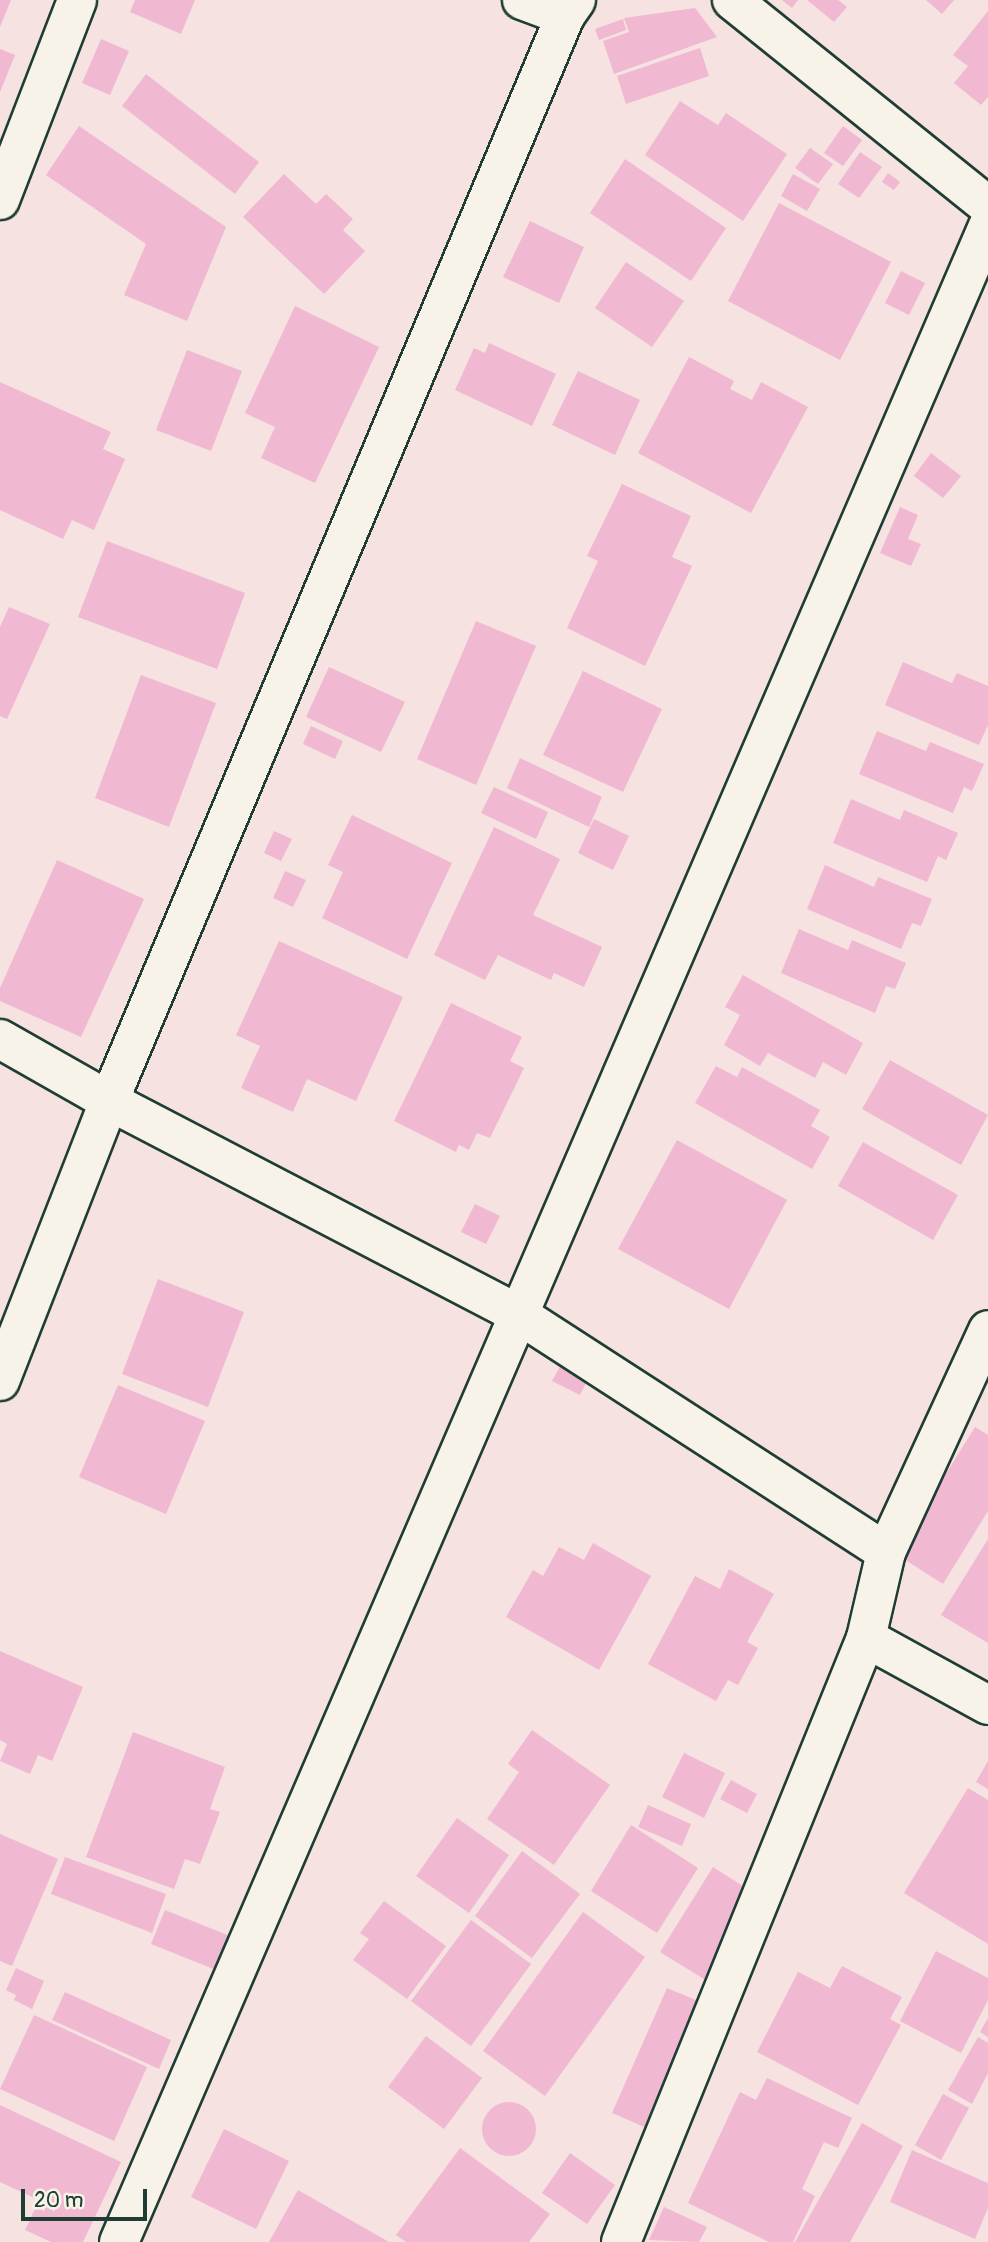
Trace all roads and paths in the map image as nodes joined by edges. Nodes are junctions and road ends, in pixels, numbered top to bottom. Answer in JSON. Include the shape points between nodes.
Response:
{"nodes":[{"id":1,"x":77,"y":0,"type":"edge"},
{"id":2,"x":522,"y":0,"type":"edge"},
{"id":3,"x":732,"y":0,"type":"edge"},
{"id":4,"x":570,"y":8,"type":"edge"},
{"id":5,"x":0,"y":200,"type":"edge"},
{"id":6,"x":988,"y":206,"type":"edge"},
{"id":7,"x":988,"y":226,"type":"edge"},
{"id":8,"x":0,"y":1039,"type":"edge"},
{"id":9,"x":110,"y":1101,"type":"junction"},
{"id":10,"x":517,"y":1314,"type":"junction"},
{"id":11,"x":988,"y":1330,"type":"edge"},
{"id":12,"x":0,"y":1381,"type":"edge"},
{"id":13,"x":886,"y":1552,"type":"junction"},
{"id":14,"x":866,"y":1639,"type":"junction"},
{"id":15,"x":988,"y":1705,"type":"edge"},
{"id":16,"x":120,"y":2242,"type":"edge"},
{"id":17,"x":621,"y":2242,"type":"edge"}],
"edges":[{"from":1,"to":5,"type":"street"},
{"from":2,"to":4,"type":"street"},
{"from":3,"to":6,"type":"street"},
{"from":4,"to":9,"type":"street"},
{"from":7,"to":10,"type":"street"},
{"from":8,"to":9,"type":"street"},
{"from":9,"to":10,"type":"street"},
{"from":9,"to":12,"type":"street"},
{"from":10,"to":13,"type":"street"},
{"from":10,"to":16,"type":"street"},
{"from":11,"to":13,"type":"street"},
{"from":13,"to":14,"type":"street"},
{"from":14,"to":15,"type":"street"},
{"from":14,"to":17,"type":"street"}]}
